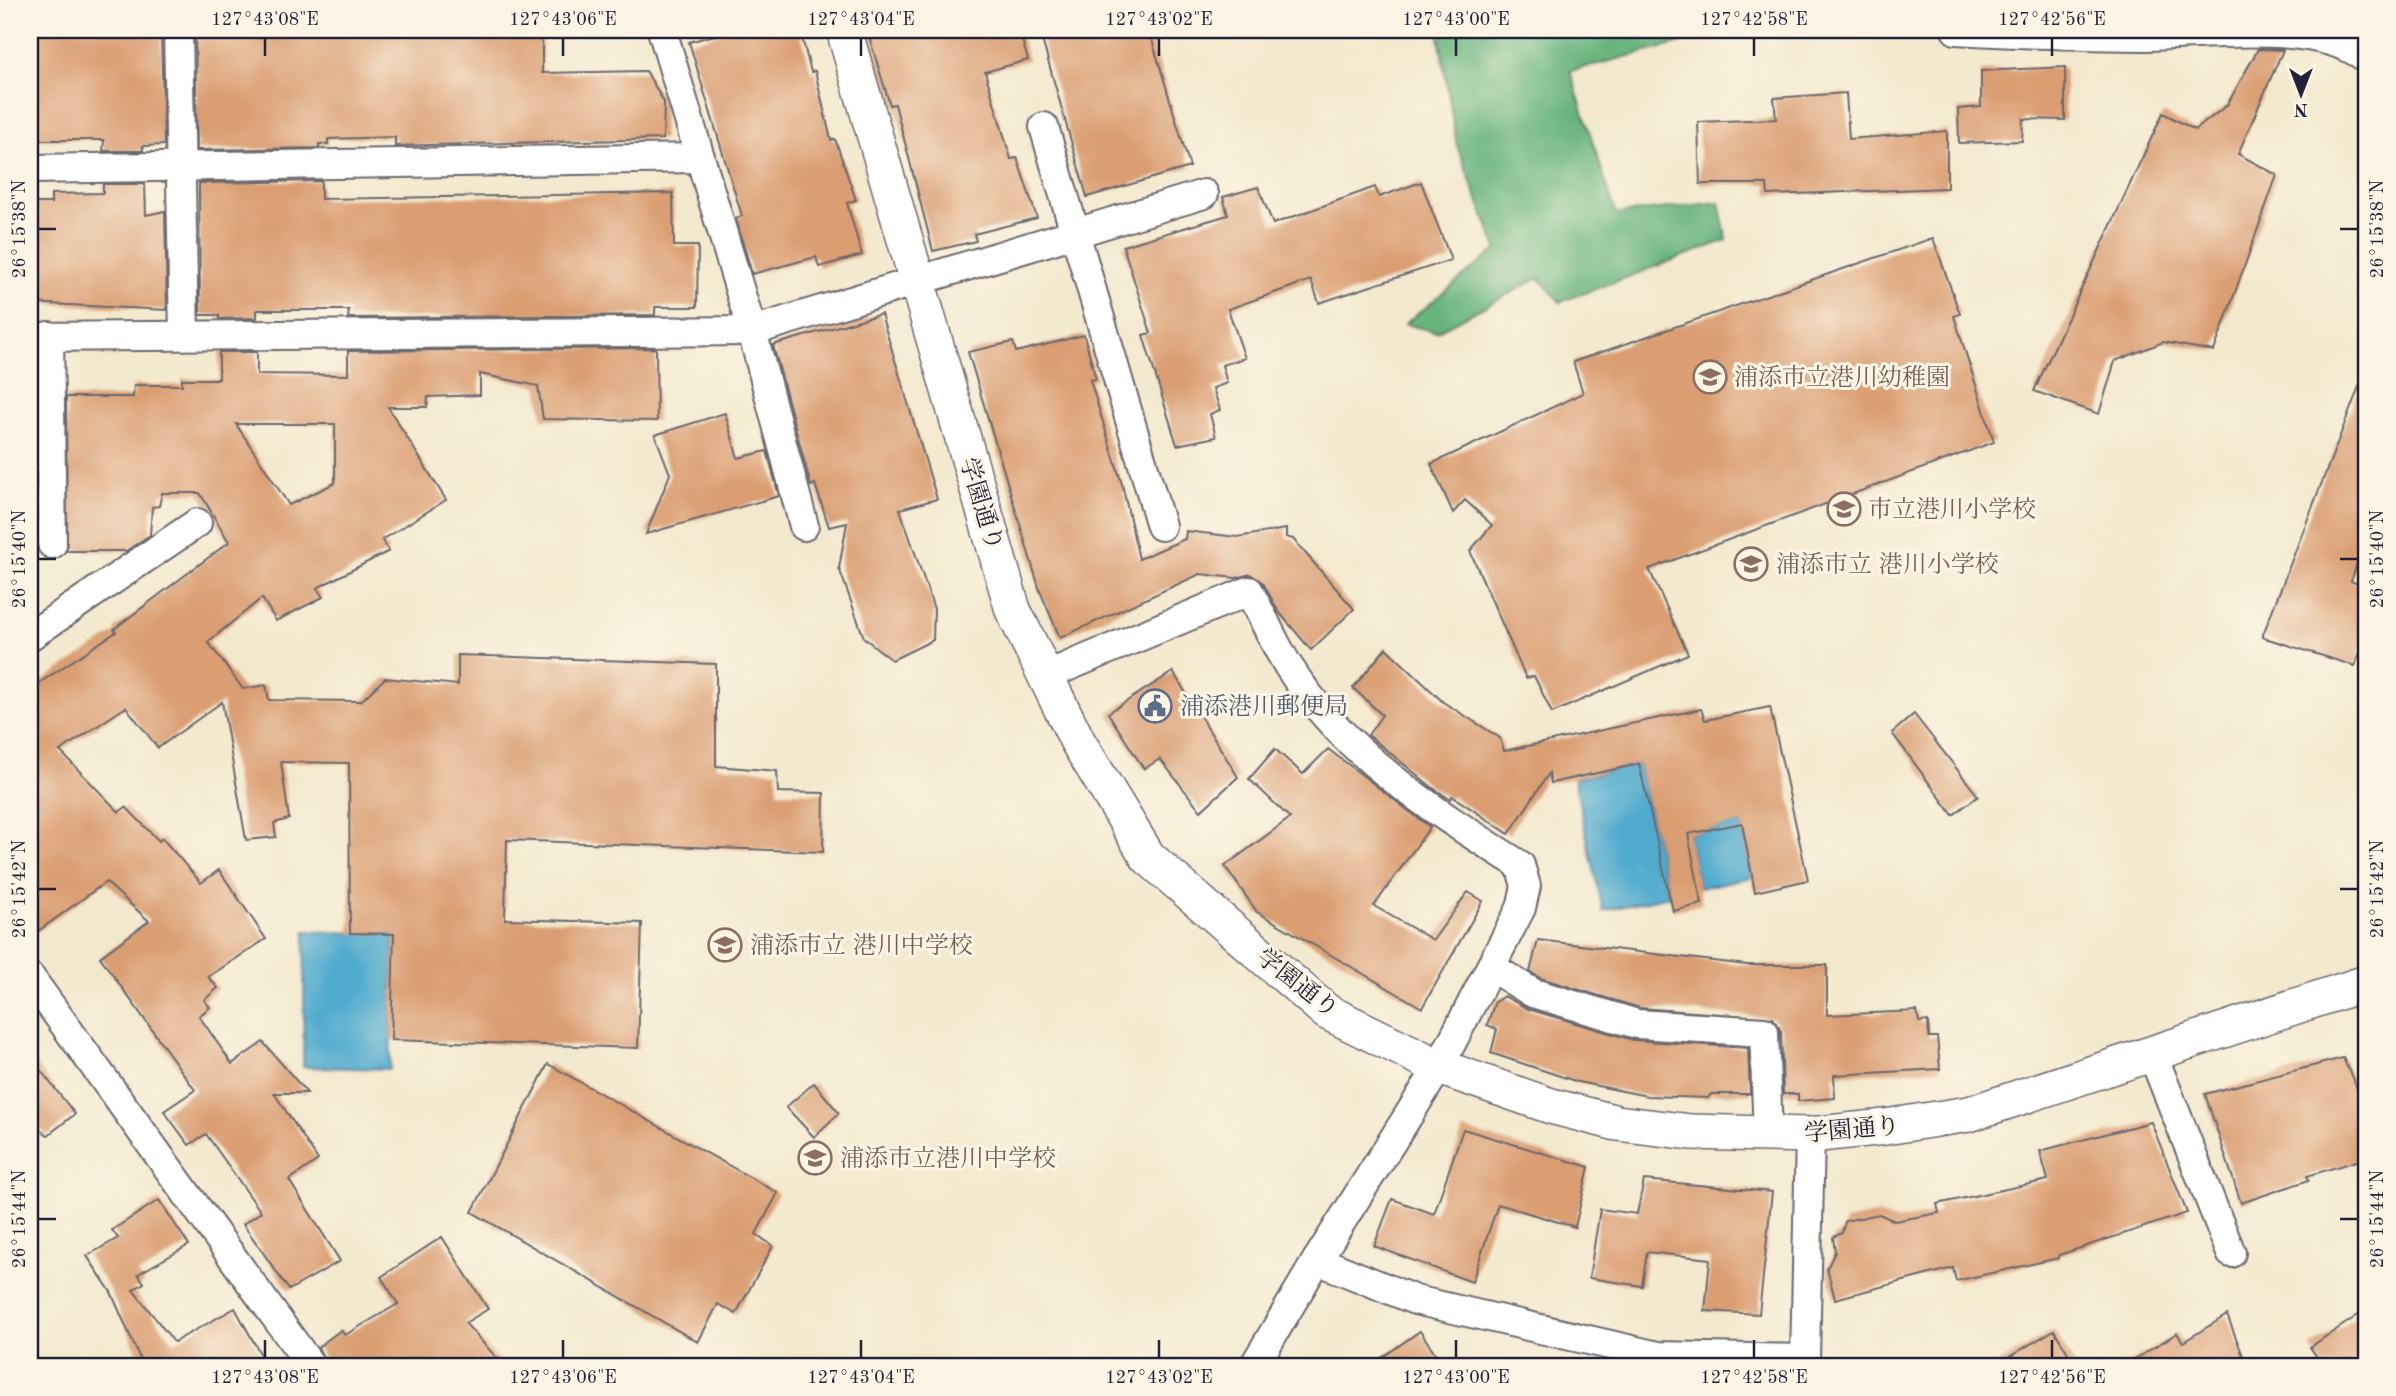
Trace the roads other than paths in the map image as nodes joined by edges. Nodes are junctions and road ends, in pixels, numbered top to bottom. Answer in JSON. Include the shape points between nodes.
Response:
{"nodes":[{"id":1,"x":178,"y":30,"type":"edge"},
{"id":2,"x":662,"y":30,"type":"edge"},
{"id":3,"x":844,"y":30,"type":"edge"},
{"id":4,"x":1956,"y":30,"type":"edge"},
{"id":5,"x":2366,"y":58,"type":"edge"},
{"id":6,"x":1045,"y":127,"type":"dead end"},
{"id":7,"x":701,"y":158,"type":"junction"},
{"id":8,"x":182,"y":166,"type":"junction"},
{"id":9,"x":30,"y":170,"type":"edge"},
{"id":10,"x":1204,"y":194,"type":"dead end"},
{"id":11,"x":1074,"y":236,"type":"junction"},
{"id":12,"x":916,"y":284,"type":"junction"},
{"id":13,"x":752,"y":331,"type":"junction"},
{"id":14,"x":184,"y":335,"type":"junction"},
{"id":15,"x":40,"y":337,"type":"edge"},
{"id":16,"x":197,"y":523,"type":"dead end"},
{"id":17,"x":804,"y":526,"type":"dead end"},
{"id":18,"x":1161,"y":526,"type":"dead end"},
{"id":19,"x":52,"y":544,"type":"dead end"},
{"id":20,"x":30,"y":636,"type":"edge"},
{"id":21,"x":1045,"y":676,"type":"junction"},
{"id":22,"x":1491,"y":967,"type":"junction"},
{"id":23,"x":30,"y":977,"type":"edge"},
{"id":24,"x":2366,"y":983,"type":"edge"},
{"id":25,"x":2152,"y":1053,"type":"junction"},
{"id":26,"x":1439,"y":1068,"type":"junction"},
{"id":27,"x":1768,"y":1135,"type":"junction"},
{"id":28,"x":1810,"y":1135,"type":"junction"},
{"id":29,"x":2231,"y":1253,"type":"dead end"},
{"id":30,"x":1317,"y":1260,"type":"junction"},
{"id":31,"x":311,"y":1366,"type":"edge"},
{"id":32,"x":1254,"y":1366,"type":"edge"}],
"edges":[{"from":1,"to":8,"type":"street"},
{"from":2,"to":7,"type":"street"},
{"from":3,"to":12,"type":"street","name":"学園通り"},
{"from":4,"to":5,"type":"street","via":[[2144,36],[2292,34],[2322,38]]},
{"from":6,"to":11,"type":"street"},
{"from":7,"to":8,"type":"street"},
{"from":7,"to":13,"type":"street"},
{"from":8,"to":9,"type":"street"},
{"from":8,"to":14,"type":"street"},
{"from":10,"to":11,"type":"street"},
{"from":11,"to":12,"type":"street"},
{"from":11,"to":18,"type":"street"},
{"from":12,"to":13,"type":"street"},
{"from":12,"to":21,"type":"street","name":"学園通り","via":[[1013,610]]},
{"from":13,"to":14,"type":"street"},
{"from":13,"to":17,"type":"street"},
{"from":14,"to":15,"type":"street"},
{"from":15,"to":19,"type":"street"},
{"from":16,"to":20,"type":"street"},
{"from":21,"to":22,"type":"street","via":[[1249,591],[1289,667],[1376,767],[1449,821],[1520,865],[1526,886],[1521,908]]},
{"from":21,"to":26,"type":"street","name":"学園通り","via":[[1078,742],[1148,857],[1327,1012]]},
{"from":22,"to":26,"type":"street"},
{"from":22,"to":27,"type":"street","via":[[1533,993],[1637,1024],[1764,1032]]},
{"from":23,"to":31,"type":"street"},
{"from":24,"to":25,"type":"street","name":"学園通り"},
{"from":25,"to":28,"type":"street","name":"学園通り","via":[[1969,1114]]},
{"from":25,"to":29,"type":"street"},
{"from":26,"to":27,"type":"street","name":"学園通り","via":[[1617,1123]]},
{"from":26,"to":30,"type":"street"},
{"from":27,"to":28,"type":"street","name":"学園通り"},
{"from":28,"to":30,"type":"street","via":[[1805,1359],[1658,1356],[1415,1300]]},
{"from":30,"to":32,"type":"street"}]}
